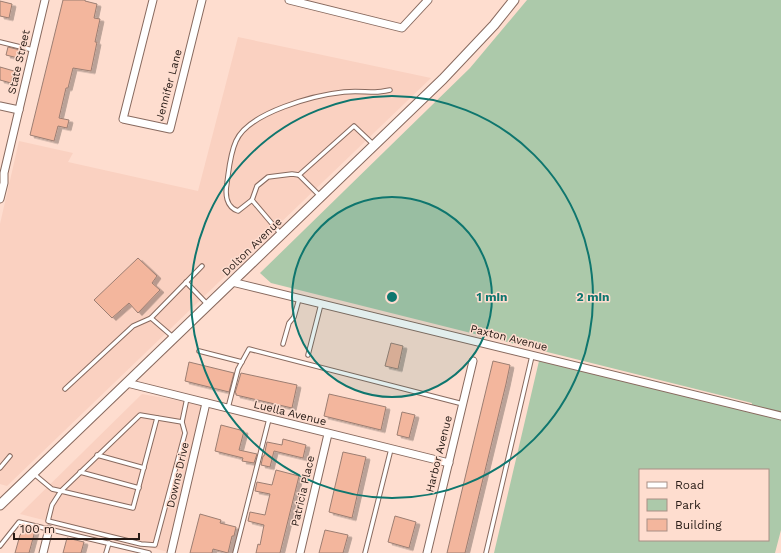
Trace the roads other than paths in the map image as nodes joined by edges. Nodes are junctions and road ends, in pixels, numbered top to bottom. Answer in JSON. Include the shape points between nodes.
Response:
{"nodes":[{"id":1,"x":45,"y":0,"type":"edge"},
{"id":2,"x":153,"y":0,"type":"edge"},
{"id":3,"x":202,"y":0,"type":"edge"},
{"id":4,"x":289,"y":0,"type":"edge"},
{"id":5,"x":428,"y":0,"type":"edge"},
{"id":6,"x":514,"y":0,"type":"edge"},
{"id":7,"x":314,"y":3,"type":"edge"},
{"id":8,"x":0,"y":42,"type":"edge"},
{"id":9,"x":33,"y":50,"type":"junction"},
{"id":10,"x":390,"y":90,"type":"dead end"},
{"id":11,"x":0,"y":106,"type":"edge"},
{"id":12,"x":19,"y":110,"type":"junction"},
{"id":13,"x":374,"y":145,"type":"junction"},
{"id":14,"x":2,"y":173,"type":"edge"},
{"id":15,"x":299,"y":175,"type":"junction"},
{"id":16,"x":321,"y":197,"type":"junction"},
{"id":17,"x":0,"y":199,"type":"edge"},
{"id":18,"x":252,"y":200,"type":"junction"},
{"id":19,"x":282,"y":235,"type":"junction"},
{"id":20,"x":202,"y":266,"type":"dead end"},
{"id":21,"x":186,"y":282,"type":"junction"},
{"id":22,"x":232,"y":282,"type":"junction"},
{"id":23,"x":299,"y":299,"type":"junction"},
{"id":24,"x":321,"y":304,"type":"junction"},
{"id":25,"x":208,"y":305,"type":"junction"},
{"id":26,"x":151,"y":318,"type":"junction"},
{"id":27,"x":174,"y":338,"type":"junction"},
{"id":28,"x":283,"y":344,"type":"dead end"},
{"id":29,"x":199,"y":351,"type":"dead end"},
{"id":30,"x":308,"y":355,"type":"dead end"},
{"id":31,"x":532,"y":355,"type":"junction"},
{"id":32,"x":473,"y":361,"type":"dead end"},
{"id":33,"x":242,"y":362,"type":"junction"},
{"id":34,"x":127,"y":383,"type":"junction"},
{"id":35,"x":65,"y":389,"type":"dead end"},
{"id":36,"x":187,"y":398,"type":"junction"},
{"id":37,"x":206,"y":403,"type":"junction"},
{"id":38,"x":463,"y":404,"type":"junction"},
{"id":39,"x":228,"y":408,"type":"junction"},
{"id":40,"x":781,"y":416,"type":"edge"},
{"id":41,"x":157,"y":418,"type":"junction"},
{"id":42,"x":269,"y":419,"type":"junction"},
{"id":43,"x":182,"y":422,"type":"junction"},
{"id":44,"x":328,"y":434,"type":"junction"},
{"id":45,"x":391,"y":449,"type":"junction"},
{"id":46,"x":97,"y":455,"type":"junction"},
{"id":47,"x":10,"y":456,"type":"dead end"},
{"id":48,"x":449,"y":463,"type":"junction"},
{"id":49,"x":0,"y":468,"type":"edge"},
{"id":50,"x":144,"y":468,"type":"junction"},
{"id":51,"x":80,"y":472,"type":"junction"},
{"id":52,"x":33,"y":473,"type":"junction"},
{"id":53,"x":139,"y":488,"type":"junction"},
{"id":54,"x":61,"y":490,"type":"junction"},
{"id":55,"x":4,"y":496,"type":"edge"},
{"id":56,"x":0,"y":505,"type":"edge"},
{"id":57,"x":49,"y":529,"type":"junction"},
{"id":58,"x":109,"y":543,"type":"junction"},
{"id":59,"x":0,"y":546,"type":"edge"},
{"id":60,"x":43,"y":553,"type":"edge"},
{"id":61,"x":106,"y":553,"type":"edge"},
{"id":62,"x":149,"y":553,"type":"edge"},
{"id":63,"x":171,"y":553,"type":"edge"},
{"id":64,"x":235,"y":553,"type":"edge"},
{"id":65,"x":300,"y":553,"type":"edge"},
{"id":66,"x":365,"y":553,"type":"edge"},
{"id":67,"x":427,"y":553,"type":"edge"},
{"id":68,"x":486,"y":553,"type":"edge"}],
"edges":[{"from":1,"to":9,"type":"street","name":"State Street"},
{"from":2,"to":3,"type":"street","name":"Jennifer Lane","via":[[123,119],[170,128]]},
{"from":4,"to":7,"type":"street"},
{"from":5,"to":7,"type":"street","via":[[402,28]]},
{"from":6,"to":13,"type":"street","name":"Dolton Avenue","via":[[471,50]]},
{"from":8,"to":9,"type":"lane"},
{"from":9,"to":12,"type":"street","name":"State Street"},
{"from":10,"to":18,"type":"lane","via":[[344,92],[318,97],[268,113],[252,122],[236,140],[226,188],[227,202],[233,209],[238,211]]},
{"from":11,"to":12,"type":"street"},
{"from":12,"to":14,"type":"street","name":"State Street"},
{"from":13,"to":15,"type":"lane","via":[[354,126]]},
{"from":13,"to":16,"type":"street","name":"Dolton Avenue"},
{"from":14,"to":17,"type":"street","name":"State Street","via":[[4,183]]},
{"from":15,"to":16,"type":"lane"},
{"from":15,"to":18,"type":"lane","via":[[268,176],[257,186]]},
{"from":16,"to":19,"type":"street","name":"Dolton Avenue"},
{"from":18,"to":19,"type":"lane"},
{"from":19,"to":22,"type":"street","name":"Dolton Avenue"},
{"from":20,"to":21,"type":"lane"},
{"from":21,"to":25,"type":"lane"},
{"from":21,"to":26,"type":"lane"},
{"from":22,"to":23,"type":"street","name":"Paxton Avenue"},
{"from":22,"to":25,"type":"street","name":"Dolton Avenue"},
{"from":23,"to":24,"type":"street","name":"Paxton Avenue"},
{"from":23,"to":28,"type":"lane"},
{"from":24,"to":30,"type":"lane"},
{"from":24,"to":31,"type":"street","name":"Paxton Avenue"},
{"from":25,"to":27,"type":"street","name":"Dolton Avenue"},
{"from":26,"to":27,"type":"lane"},
{"from":26,"to":35,"type":"lane","via":[[133,326]]},
{"from":27,"to":34,"type":"street","name":"Dolton Avenue"},
{"from":29,"to":33,"type":"lane"},
{"from":31,"to":40,"type":"street","name":"Paxton Avenue"},
{"from":31,"to":68,"type":"lane"},
{"from":32,"to":38,"type":"street","name":"Harbor Avenue"},
{"from":33,"to":38,"type":"lane","via":[[249,348]]},
{"from":33,"to":39,"type":"lane"},
{"from":34,"to":36,"type":"street","name":"Luella Avenue"},
{"from":34,"to":52,"type":"street","name":"Dolton Avenue"},
{"from":36,"to":37,"type":"street","name":"Luella Avenue"},
{"from":36,"to":43,"type":"lane"},
{"from":37,"to":39,"type":"street","name":"Luella Avenue"},
{"from":37,"to":63,"type":"street","name":"Downs Drive"},
{"from":38,"to":48,"type":"street","name":"Harbor Avenue"},
{"from":39,"to":42,"type":"street","name":"Luella Avenue"},
{"from":41,"to":43,"type":"lane"},
{"from":41,"to":46,"type":"lane","via":[[140,415]]},
{"from":41,"to":50,"type":"lane"},
{"from":42,"to":44,"type":"street","name":"Luella Avenue"},
{"from":42,"to":64,"type":"lane"},
{"from":43,"to":54,"type":"lane","via":[[185,433],[155,545],[141,544],[48,521],[52,505]]},
{"from":44,"to":45,"type":"street","name":"Luella Avenue"},
{"from":44,"to":65,"type":"street","name":"Patricia Place"},
{"from":45,"to":48,"type":"street","name":"Luella Avenue"},
{"from":45,"to":66,"type":"lane"},
{"from":46,"to":50,"type":"lane"},
{"from":46,"to":51,"type":"lane"},
{"from":47,"to":49,"type":"lane"},
{"from":48,"to":67,"type":"street","name":"Harbor Avenue"},
{"from":50,"to":53,"type":"lane"},
{"from":51,"to":53,"type":"lane"},
{"from":51,"to":54,"type":"lane"},
{"from":52,"to":54,"type":"lane","via":[[52,489]]},
{"from":52,"to":55,"type":"street","name":"Dolton Avenue"},
{"from":53,"to":54,"type":"lane","via":[[134,508]]},
{"from":55,"to":56,"type":"street","name":"Dolton Avenue"},
{"from":57,"to":58,"type":"lane"},
{"from":57,"to":59,"type":"lane","via":[[19,522]]},
{"from":57,"to":60,"type":"street"},
{"from":58,"to":61,"type":"lane"},
{"from":58,"to":62,"type":"lane"}]}
